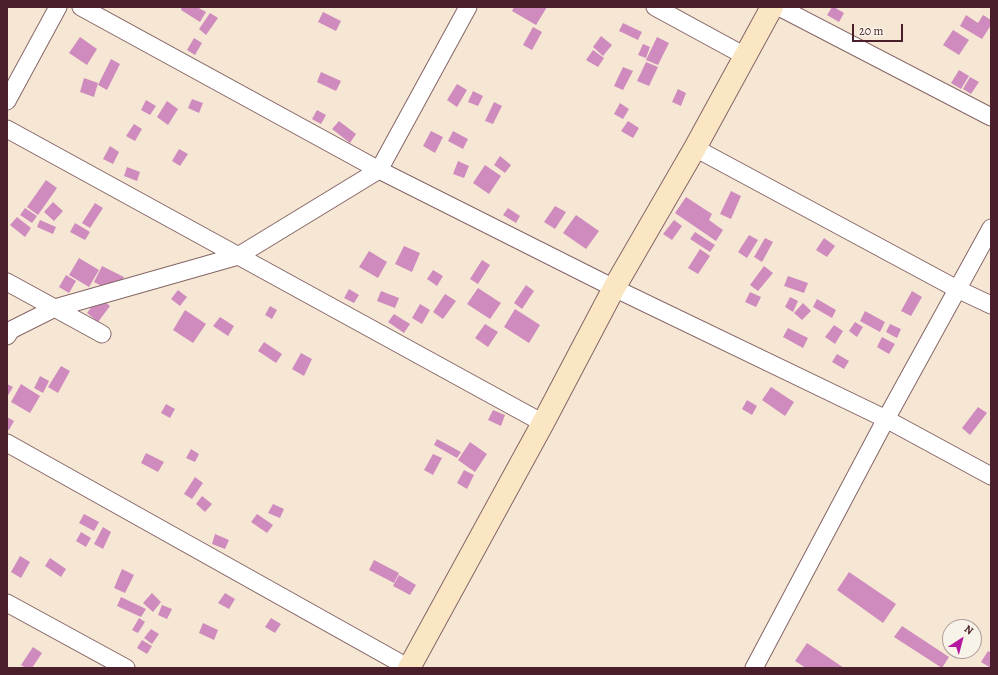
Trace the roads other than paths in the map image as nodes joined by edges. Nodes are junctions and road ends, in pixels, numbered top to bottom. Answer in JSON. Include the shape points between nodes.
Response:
{"nodes":[{"id":1,"x":58,"y":7,"type":"edge"},
{"id":2,"x":81,"y":7,"type":"edge"},
{"id":3,"x":468,"y":7,"type":"edge"},
{"id":4,"x":655,"y":7,"type":"edge"},
{"id":5,"x":772,"y":7,"type":"edge"},
{"id":6,"x":779,"y":7,"type":"edge"},
{"id":7,"x":745,"y":56,"type":"junction"},
{"id":8,"x":7,"y":101,"type":"edge"},
{"id":9,"x":991,"y":117,"type":"edge"},
{"id":10,"x":7,"y":129,"type":"edge"},
{"id":11,"x":695,"y":148,"type":"junction"},
{"id":12,"x":378,"y":170,"type":"junction"},
{"id":13,"x":991,"y":228,"type":"edge"},
{"id":14,"x":238,"y":256,"type":"junction"},
{"id":15,"x":7,"y":282,"type":"edge"},
{"id":16,"x":614,"y":288,"type":"junction"},
{"id":17,"x":957,"y":290,"type":"junction"},
{"id":18,"x":991,"y":305,"type":"edge"},
{"id":19,"x":55,"y":308,"type":"junction"},
{"id":20,"x":102,"y":334,"type":"dead end"},
{"id":21,"x":7,"y":336,"type":"edge"},
{"id":22,"x":886,"y":419,"type":"junction"},
{"id":23,"x":543,"y":423,"type":"junction"},
{"id":24,"x":7,"y":443,"type":"edge"},
{"id":25,"x":991,"y":476,"type":"edge"},
{"id":26,"x":7,"y":603,"type":"edge"},
{"id":27,"x":126,"y":668,"type":"edge"},
{"id":28,"x":409,"y":668,"type":"edge"},
{"id":29,"x":754,"y":668,"type":"edge"}],
"edges":[{"from":1,"to":8,"type":"street"},
{"from":2,"to":12,"type":"street"},
{"from":3,"to":12,"type":"street"},
{"from":4,"to":7,"type":"street"},
{"from":5,"to":7,"type":"street"},
{"from":6,"to":9,"type":"street"},
{"from":7,"to":11,"type":"street"},
{"from":10,"to":14,"type":"street"},
{"from":11,"to":16,"type":"street"},
{"from":11,"to":17,"type":"street"},
{"from":12,"to":14,"type":"street"},
{"from":12,"to":16,"type":"street"},
{"from":13,"to":17,"type":"street"},
{"from":14,"to":19,"type":"street"},
{"from":14,"to":23,"type":"street"},
{"from":15,"to":19,"type":"street"},
{"from":16,"to":22,"type":"street"},
{"from":16,"to":23,"type":"street"},
{"from":17,"to":18,"type":"street"},
{"from":17,"to":22,"type":"street"},
{"from":19,"to":20,"type":"street"},
{"from":19,"to":21,"type":"street","via":[[11,330]]},
{"from":22,"to":25,"type":"street"},
{"from":22,"to":29,"type":"street"},
{"from":23,"to":28,"type":"street"},
{"from":24,"to":28,"type":"street"},
{"from":26,"to":27,"type":"street"}]}
